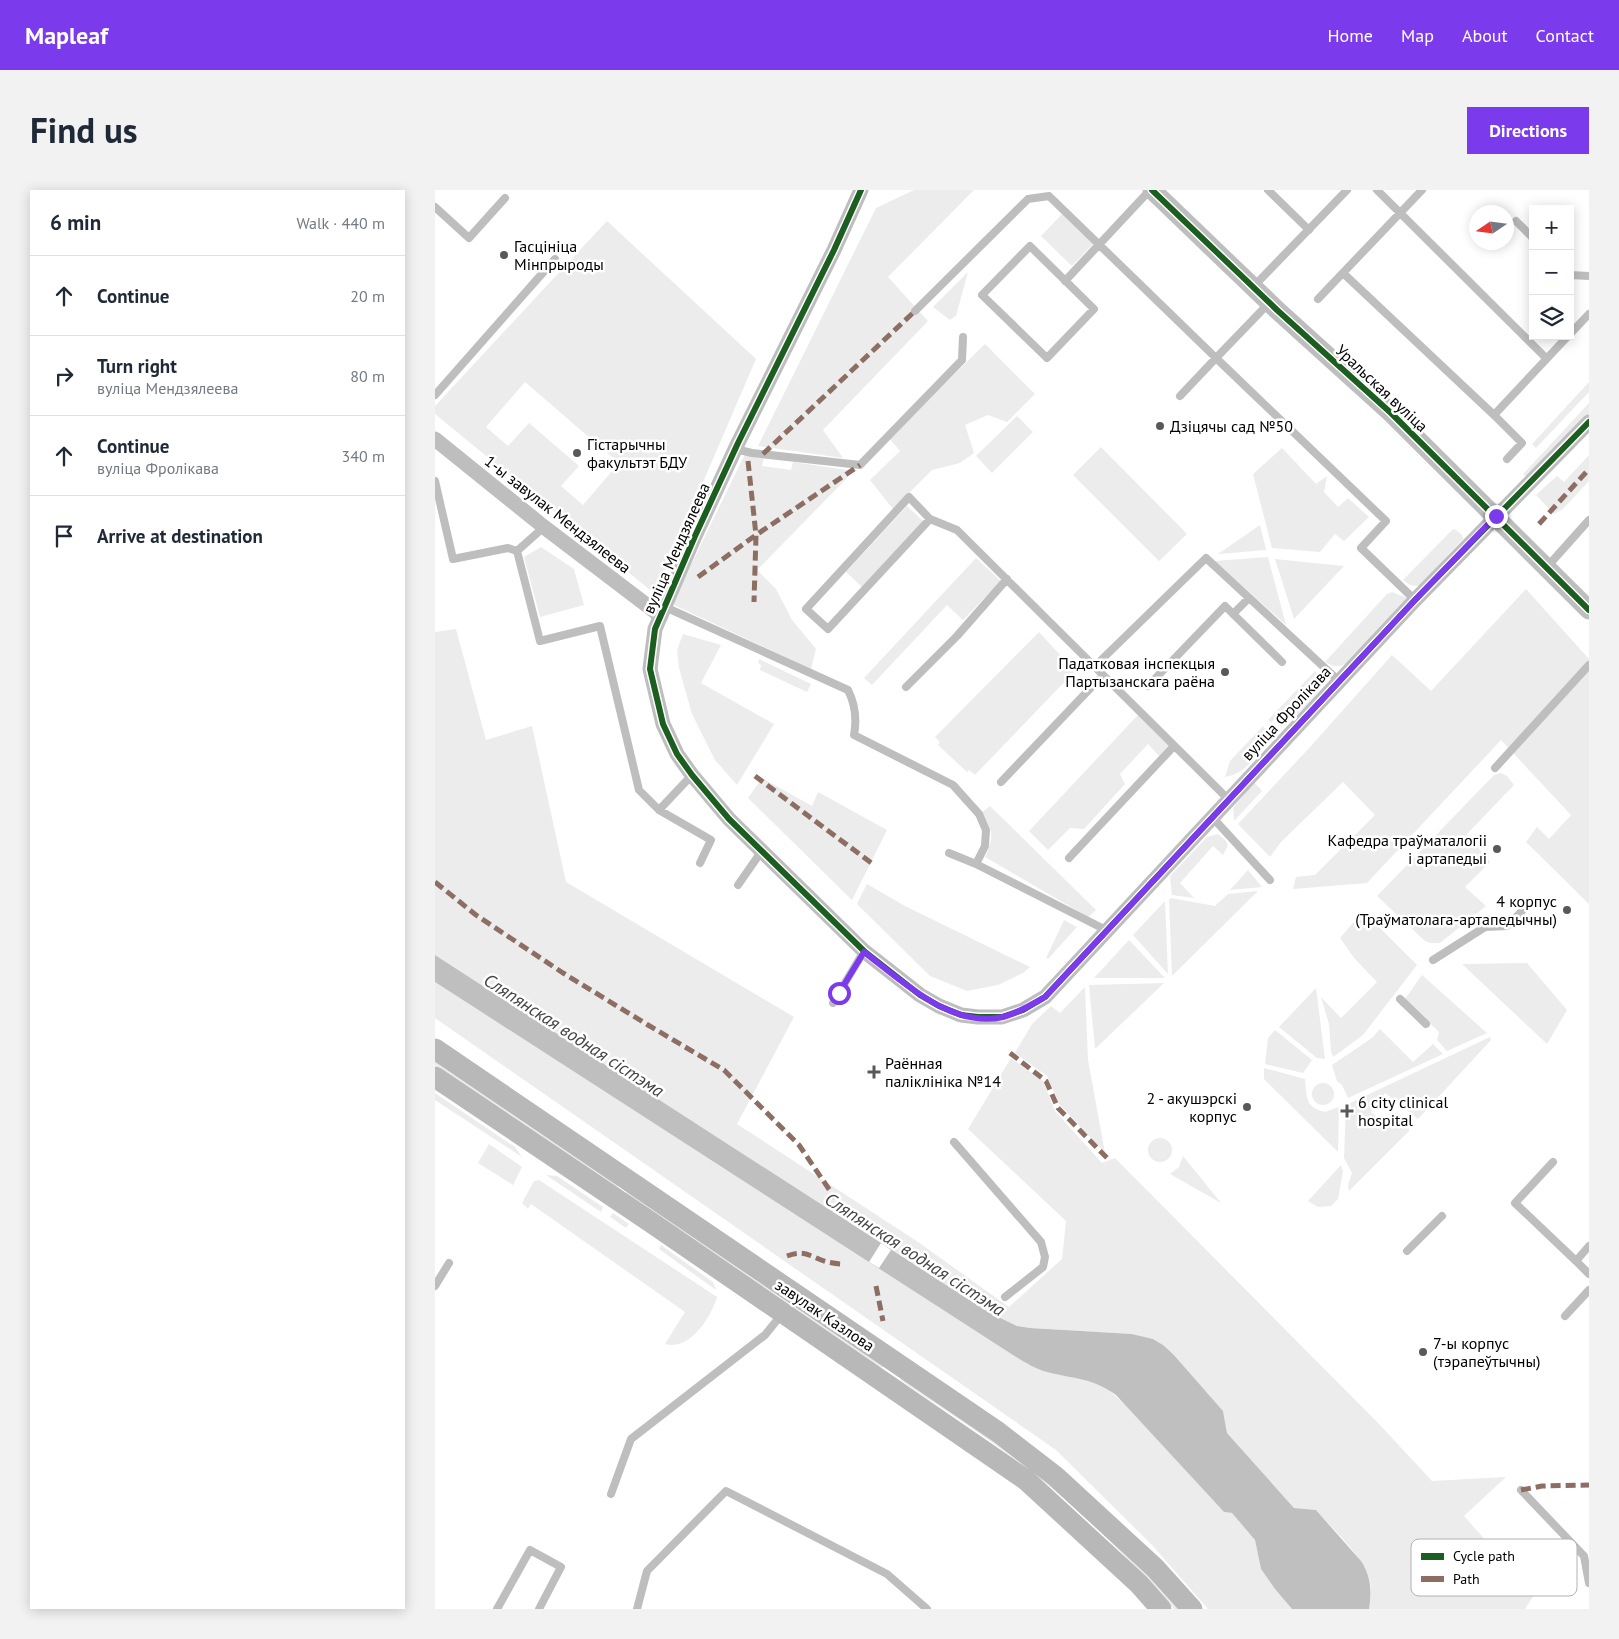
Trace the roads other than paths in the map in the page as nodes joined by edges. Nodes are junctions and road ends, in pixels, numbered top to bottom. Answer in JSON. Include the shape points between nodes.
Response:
{"nodes":[{"id":1,"x":861,"y":190,"type":"edge"},
{"id":2,"x":1151,"y":190,"type":"edge"},
{"id":3,"x":1268,"y":190,"type":"edge"},
{"id":4,"x":1347,"y":190,"type":"edge"},
{"id":5,"x":1377,"y":190,"type":"edge"},
{"id":6,"x":1422,"y":190,"type":"edge"},
{"id":7,"x":1046,"y":193,"type":"edge"},
{"id":8,"x":505,"y":198,"type":"dead end"},
{"id":9,"x":435,"y":207,"type":"edge"},
{"id":10,"x":1400,"y":214,"type":"junction"},
{"id":11,"x":1516,"y":221,"type":"dead end"},
{"id":12,"x":1309,"y":230,"type":"junction"},
{"id":13,"x":1529,"y":234,"type":"edge"},
{"id":14,"x":1099,"y":245,"type":"junction"},
{"id":15,"x":555,"y":259,"type":"dead end"},
{"id":16,"x":1343,"y":273,"type":"junction"},
{"id":17,"x":1574,"y":274,"type":"edge"},
{"id":18,"x":1589,"y":276,"type":"edge"},
{"id":19,"x":1065,"y":281,"type":"junction"},
{"id":20,"x":1253,"y":287,"type":"junction"},
{"id":21,"x":1318,"y":299,"type":"dead end"},
{"id":22,"x":1269,"y":303,"type":"junction"},
{"id":23,"x":915,"y":311,"type":"dead end"},
{"id":24,"x":1589,"y":314,"type":"edge"},
{"id":25,"x":1574,"y":330,"type":"edge"},
{"id":26,"x":963,"y":337,"type":"dead end"},
{"id":27,"x":1564,"y":340,"type":"edge"},
{"id":28,"x":1216,"y":358,"type":"junction"},
{"id":29,"x":1546,"y":358,"type":"junction"},
{"id":30,"x":435,"y":395,"type":"edge"},
{"id":31,"x":1180,"y":396,"type":"dead end"},
{"id":32,"x":1494,"y":415,"type":"junction"},
{"id":33,"x":1589,"y":422,"type":"edge"},
{"id":34,"x":437,"y":444,"type":"edge"},
{"id":35,"x":735,"y":449,"type":"junction"},
{"id":36,"x":1507,"y":459,"type":"dead end"},
{"id":37,"x":435,"y":481,"type":"edge"},
{"id":38,"x":1496,"y":516,"type":"junction"},
{"id":39,"x":931,"y":519,"type":"junction"},
{"id":40,"x":1589,"y":520,"type":"edge"},
{"id":41,"x":544,"y":527,"type":"junction"},
{"id":42,"x":517,"y":550,"type":"junction"},
{"id":43,"x":1547,"y":567,"type":"junction"},
{"id":44,"x":1007,"y":579,"type":"junction"},
{"id":45,"x":1249,"y":598,"type":"junction"},
{"id":46,"x":1415,"y":600,"type":"junction"},
{"id":47,"x":1589,"y":610,"type":"edge"},
{"id":48,"x":663,"y":611,"type":"junction"},
{"id":49,"x":1233,"y":614,"type":"junction"},
{"id":50,"x":1282,"y":662,"type":"dead end"},
{"id":51,"x":1589,"y":665,"type":"edge"},
{"id":52,"x":1094,"y":667,"type":"junction"},
{"id":53,"x":1103,"y":675,"type":"junction"},
{"id":54,"x":1339,"y":681,"type":"junction"},
{"id":55,"x":1148,"y":686,"type":"dead end"},
{"id":56,"x":907,"y":687,"type":"dead end"},
{"id":57,"x":1174,"y":746,"type":"junction"},
{"id":58,"x":1495,"y":768,"type":"dead end"},
{"id":59,"x":692,"y":776,"type":"junction"},
{"id":60,"x":1001,"y":782,"type":"dead end"},
{"id":61,"x":1229,"y":800,"type":"junction"},
{"id":62,"x":659,"y":810,"type":"junction"},
{"id":63,"x":1212,"y":817,"type":"junction"},
{"id":64,"x":761,"y":852,"type":"junction"},
{"id":65,"x":949,"y":853,"type":"dead end"},
{"id":66,"x":1069,"y":858,"type":"dead end"},
{"id":67,"x":700,"y":863,"type":"dead end"},
{"id":68,"x":976,"y":864,"type":"junction"},
{"id":69,"x":1270,"y":880,"type":"dead end"},
{"id":70,"x":738,"y":885,"type":"dead end"},
{"id":71,"x":1523,"y":910,"type":"dead end"},
{"id":72,"x":1106,"y":930,"type":"junction"},
{"id":73,"x":864,"y":952,"type":"junction"},
{"id":74,"x":1433,"y":960,"type":"dead end"},
{"id":75,"x":1400,"y":999,"type":"dead end"},
{"id":76,"x":833,"y":1003,"type":"dead end"},
{"id":77,"x":1001,"y":1017,"type":"joint"},
{"id":78,"x":1426,"y":1024,"type":"dead end"},
{"id":79,"x":435,"y":1049,"type":"edge"},
{"id":80,"x":435,"y":1077,"type":"edge"},
{"id":81,"x":954,"y":1142,"type":"dead end"},
{"id":82,"x":1553,"y":1162,"type":"dead end"},
{"id":83,"x":1442,"y":1216,"type":"dead end"},
{"id":84,"x":1589,"y":1246,"type":"edge"},
{"id":85,"x":1407,"y":1251,"type":"dead end"},
{"id":86,"x":1575,"y":1261,"type":"junction"},
{"id":87,"x":449,"y":1263,"type":"dead end"},
{"id":88,"x":1589,"y":1274,"type":"edge"},
{"id":89,"x":435,"y":1286,"type":"edge"},
{"id":90,"x":1589,"y":1290,"type":"edge"},
{"id":91,"x":1005,"y":1297,"type":"dead end"},
{"id":92,"x":783,"y":1313,"type":"junction"},
{"id":93,"x":1565,"y":1316,"type":"dead end"},
{"id":94,"x":895,"y":1362,"type":"junction"},
{"id":95,"x":883,"y":1381,"type":"junction"},
{"id":96,"x":1521,"y":1490,"type":"dead end"},
{"id":97,"x":611,"y":1494,"type":"dead end"},
{"id":98,"x":1568,"y":1539,"type":"edge"},
{"id":99,"x":1577,"y":1549,"type":"edge"},
{"id":100,"x":1589,"y":1583,"type":"edge"},
{"id":101,"x":497,"y":1609,"type":"edge"},
{"id":102,"x":539,"y":1609,"type":"edge"},
{"id":103,"x":637,"y":1609,"type":"edge"},
{"id":104,"x":927,"y":1609,"type":"edge"},
{"id":105,"x":1161,"y":1609,"type":"edge"},
{"id":106,"x":1192,"y":1609,"type":"edge"}],
"edges":[{"from":1,"to":35,"type":"street","name":"вуліца Мендзялеева"},
{"from":2,"to":14,"type":"lane"},
{"from":2,"to":20,"type":"street","name":"Уральская вуліца"},
{"from":3,"to":12,"type":"lane"},
{"from":4,"to":12,"type":"lane"},
{"from":5,"to":10,"type":"lane"},
{"from":6,"to":10,"type":"lane"},
{"from":7,"to":14,"type":"lane"},
{"from":7,"to":23,"type":"lane","via":[[1028,199]]},
{"from":8,"to":9,"type":"lane","via":[[469,238]]},
{"from":10,"to":16,"type":"lane"},
{"from":10,"to":29,"type":"lane"},
{"from":11,"to":13,"type":"lane"},
{"from":12,"to":20,"type":"lane"},
{"from":14,"to":19,"type":"lane"},
{"from":14,"to":28,"type":"lane"},
{"from":15,"to":30,"type":"lane"},
{"from":16,"to":21,"type":"lane"},
{"from":16,"to":32,"type":"lane"},
{"from":17,"to":18,"type":"lane"},
{"from":19,"to":19,"type":"lane","via":[[1029,246],[982,295],[1047,358],[1094,309]]},
{"from":20,"to":22,"type":"street","name":"Уральская вуліца"},
{"from":22,"to":28,"type":"lane"},
{"from":22,"to":38,"type":"street","name":"Уральская вуліца","via":[[1391,413]]},
{"from":24,"to":25,"type":"lane"},
{"from":26,"to":35,"type":"lane","via":[[962,360],[860,465]]},
{"from":27,"to":29,"type":"lane"},
{"from":28,"to":31,"type":"lane"},
{"from":28,"to":46,"type":"lane","via":[[1386,521],[1361,548]]},
{"from":29,"to":32,"type":"lane"},
{"from":32,"to":36,"type":"lane","via":[[1522,443]]},
{"from":33,"to":38,"type":"street","name":"вуліца Фролікава"},
{"from":34,"to":41,"type":"street","name":"1-ы завулак Мендзялеева"},
{"from":35,"to":48,"type":"street","name":"вуліца Мендзялеева"},
{"from":37,"to":42,"type":"lane","via":[[453,560],[508,548]]},
{"from":38,"to":43,"type":"street","name":"Уральская вуліца"},
{"from":38,"to":46,"type":"street","name":"вуліца Фролікава"},
{"from":39,"to":39,"type":"lane","via":[[909,497],[806,609],[828,629]]},
{"from":39,"to":44,"type":"lane","via":[[957,530]]},
{"from":40,"to":43,"type":"lane"},
{"from":41,"to":42,"type":"lane"},
{"from":41,"to":48,"type":"street","name":"1-ы завулак Мендзялеева"},
{"from":42,"to":62,"type":"lane","via":[[540,641],[599,626],[639,790]]},
{"from":43,"to":47,"type":"street","name":"Уральская вуліца"},
{"from":44,"to":52,"type":"lane"},
{"from":44,"to":56,"type":"lane"},
{"from":45,"to":49,"type":"lane"},
{"from":45,"to":52,"type":"lane","via":[[1206,558]]},
{"from":45,"to":54,"type":"lane"},
{"from":46,"to":54,"type":"street","name":"вуліца Фролікава"},
{"from":48,"to":59,"type":"street","name":"вуліца Мендзялеева","via":[[655,629],[650,670],[663,724]]},
{"from":48,"to":68,"type":"lane","via":[[848,690],[855,709],[854,735],[953,785],[979,814],[986,830],[985,846]]},
{"from":49,"to":50,"type":"lane"},
{"from":49,"to":55,"type":"lane","via":[[1225,606]]},
{"from":51,"to":58,"type":"lane"},
{"from":52,"to":53,"type":"lane"},
{"from":53,"to":57,"type":"lane"},
{"from":53,"to":60,"type":"lane"},
{"from":54,"to":61,"type":"street","name":"вуліца Фролікава"},
{"from":57,"to":61,"type":"lane"},
{"from":57,"to":66,"type":"lane"},
{"from":59,"to":62,"type":"lane"},
{"from":59,"to":64,"type":"street","name":"вуліца Мендзялеева"},
{"from":61,"to":63,"type":"street","name":"вуліца Фролікава"},
{"from":62,"to":67,"type":"lane","via":[[711,840]]},
{"from":63,"to":69,"type":"lane"},
{"from":63,"to":72,"type":"street","name":"вуліца Фролікава"},
{"from":64,"to":70,"type":"lane"},
{"from":64,"to":73,"type":"street","name":"вуліца Мендзялеева"},
{"from":65,"to":68,"type":"lane"},
{"from":68,"to":72,"type":"lane"},
{"from":71,"to":74,"type":"lane","via":[[1507,926],[1485,927]]},
{"from":72,"to":77,"type":"street","name":"вуліца Фролікава","via":[[1045,997],[1023,1010]]},
{"from":73,"to":76,"type":"lane"},
{"from":73,"to":77,"type":"street","name":"вуліца Мендзялеева","via":[[939,1006],[961,1015]]},
{"from":75,"to":78,"type":"lane"},
{"from":79,"to":94,"type":"main road","name":"завулак Казлова"},
{"from":80,"to":92,"type":"main road","name":"завулак Казлова"},
{"from":81,"to":91,"type":"lane","via":[[1041,1242],[1045,1257],[1043,1267]]},
{"from":82,"to":86,"type":"lane","via":[[1515,1203]]},
{"from":83,"to":85,"type":"lane"},
{"from":84,"to":86,"type":"lane"},
{"from":86,"to":88,"type":"lane"},
{"from":87,"to":89,"type":"lane"},
{"from":90,"to":93,"type":"lane"},
{"from":92,"to":95,"type":"main road","name":"завулак Казлова"},
{"from":92,"to":97,"type":"lane","via":[[765,1335],[631,1439]]},
{"from":94,"to":95,"type":"main road"},
{"from":94,"to":106,"type":"main road","name":"завулак Казлова","via":[[998,1432],[1055,1476],[1155,1568]]},
{"from":95,"to":105,"type":"main road","name":"завулак Казлова","via":[[1026,1480],[1139,1584]]},
{"from":96,"to":98,"type":"lane"},
{"from":99,"to":100,"type":"lane","via":[[1584,1556]]},
{"from":101,"to":102,"type":"lane","via":[[530,1550],[561,1567]]},
{"from":103,"to":104,"type":"lane","via":[[647,1571],[727,1491],[887,1574]]}]}
